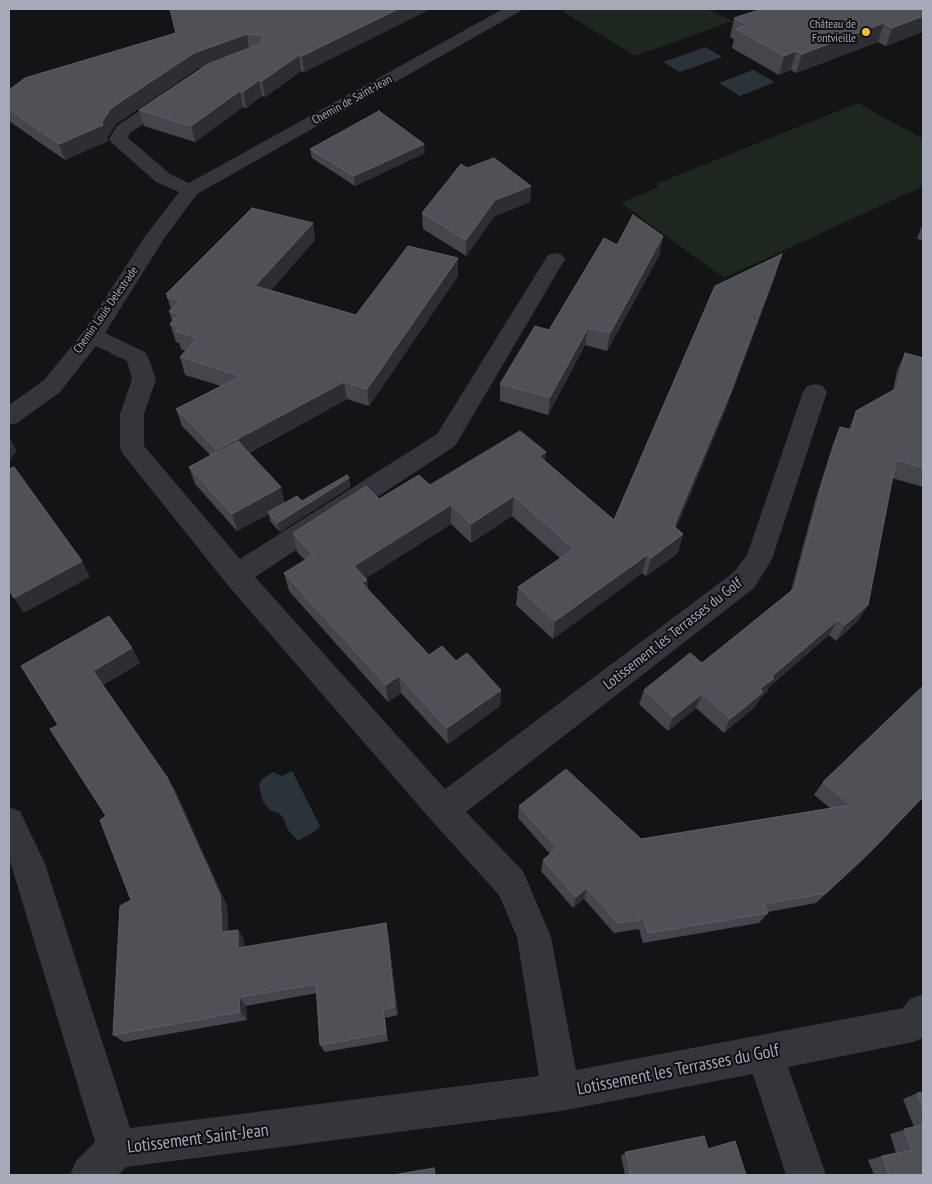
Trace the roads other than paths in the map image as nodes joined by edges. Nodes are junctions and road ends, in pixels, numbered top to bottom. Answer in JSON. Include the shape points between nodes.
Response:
{"nodes":[{"id":1,"x":514,"y":9,"type":"edge"},
{"id":2,"x":189,"y":85,"type":"edge"},
{"id":3,"x":190,"y":190,"type":"junction"},
{"id":4,"x":555,"y":259,"type":"dead end"},
{"id":5,"x":92,"y":336,"type":"junction"},
{"id":6,"x":815,"y":392,"type":"dead end"},
{"id":7,"x":9,"y":417,"type":"edge"},
{"id":8,"x":236,"y":575,"type":"junction"},
{"id":9,"x":443,"y":810,"type":"junction"},
{"id":10,"x":9,"y":822,"type":"edge"},
{"id":11,"x":923,"y":1012,"type":"edge"},
{"id":12,"x":765,"y":1053,"type":"junction"},
{"id":13,"x":561,"y":1092,"type":"junction"},
{"id":14,"x":117,"y":1149,"type":"junction"},
{"id":15,"x":90,"y":1175,"type":"edge"},
{"id":16,"x":806,"y":1175,"type":"edge"}],
"edges":[{"from":1,"to":3,"type":"street","name":"Chemin de Saint-Jean"},
{"from":2,"to":3,"type":"street","via":[[123,130],[118,140],[163,178]]},
{"from":3,"to":5,"type":"street","name":"Chemin Louis Delestrade","via":[[156,235]]},
{"from":4,"to":8,"type":"street","via":[[446,440]]},
{"from":5,"to":7,"type":"street","name":"Chemin Louis Delestrade","via":[[52,386]]},
{"from":5,"to":8,"type":"street","name":"Lotissement les Terrasses du Golf","via":[[137,356],[144,378],[132,414],[132,448]]},
{"from":6,"to":9,"type":"street","name":"Lotissement les Terrasses du Golf","via":[[759,558],[744,580]]},
{"from":8,"to":9,"type":"street","name":"Lotissement les Terrasses du Golf"},
{"from":9,"to":13,"type":"street","name":"Lotissement les Terrasses du Golf","via":[[511,883],[534,936]]},
{"from":10,"to":14,"type":"street","name":"Lotissement Saint-Jean","via":[[28,864]]},
{"from":11,"to":12,"type":"street","name":"Lotissement les Terrasses du Golf","via":[[913,1024]]},
{"from":12,"to":13,"type":"street","name":"Lotissement les Terrasses du Golf"},
{"from":12,"to":16,"type":"street"},
{"from":13,"to":14,"type":"street","name":"Lotissement Saint-Jean"},
{"from":14,"to":15,"type":"street"}]}
